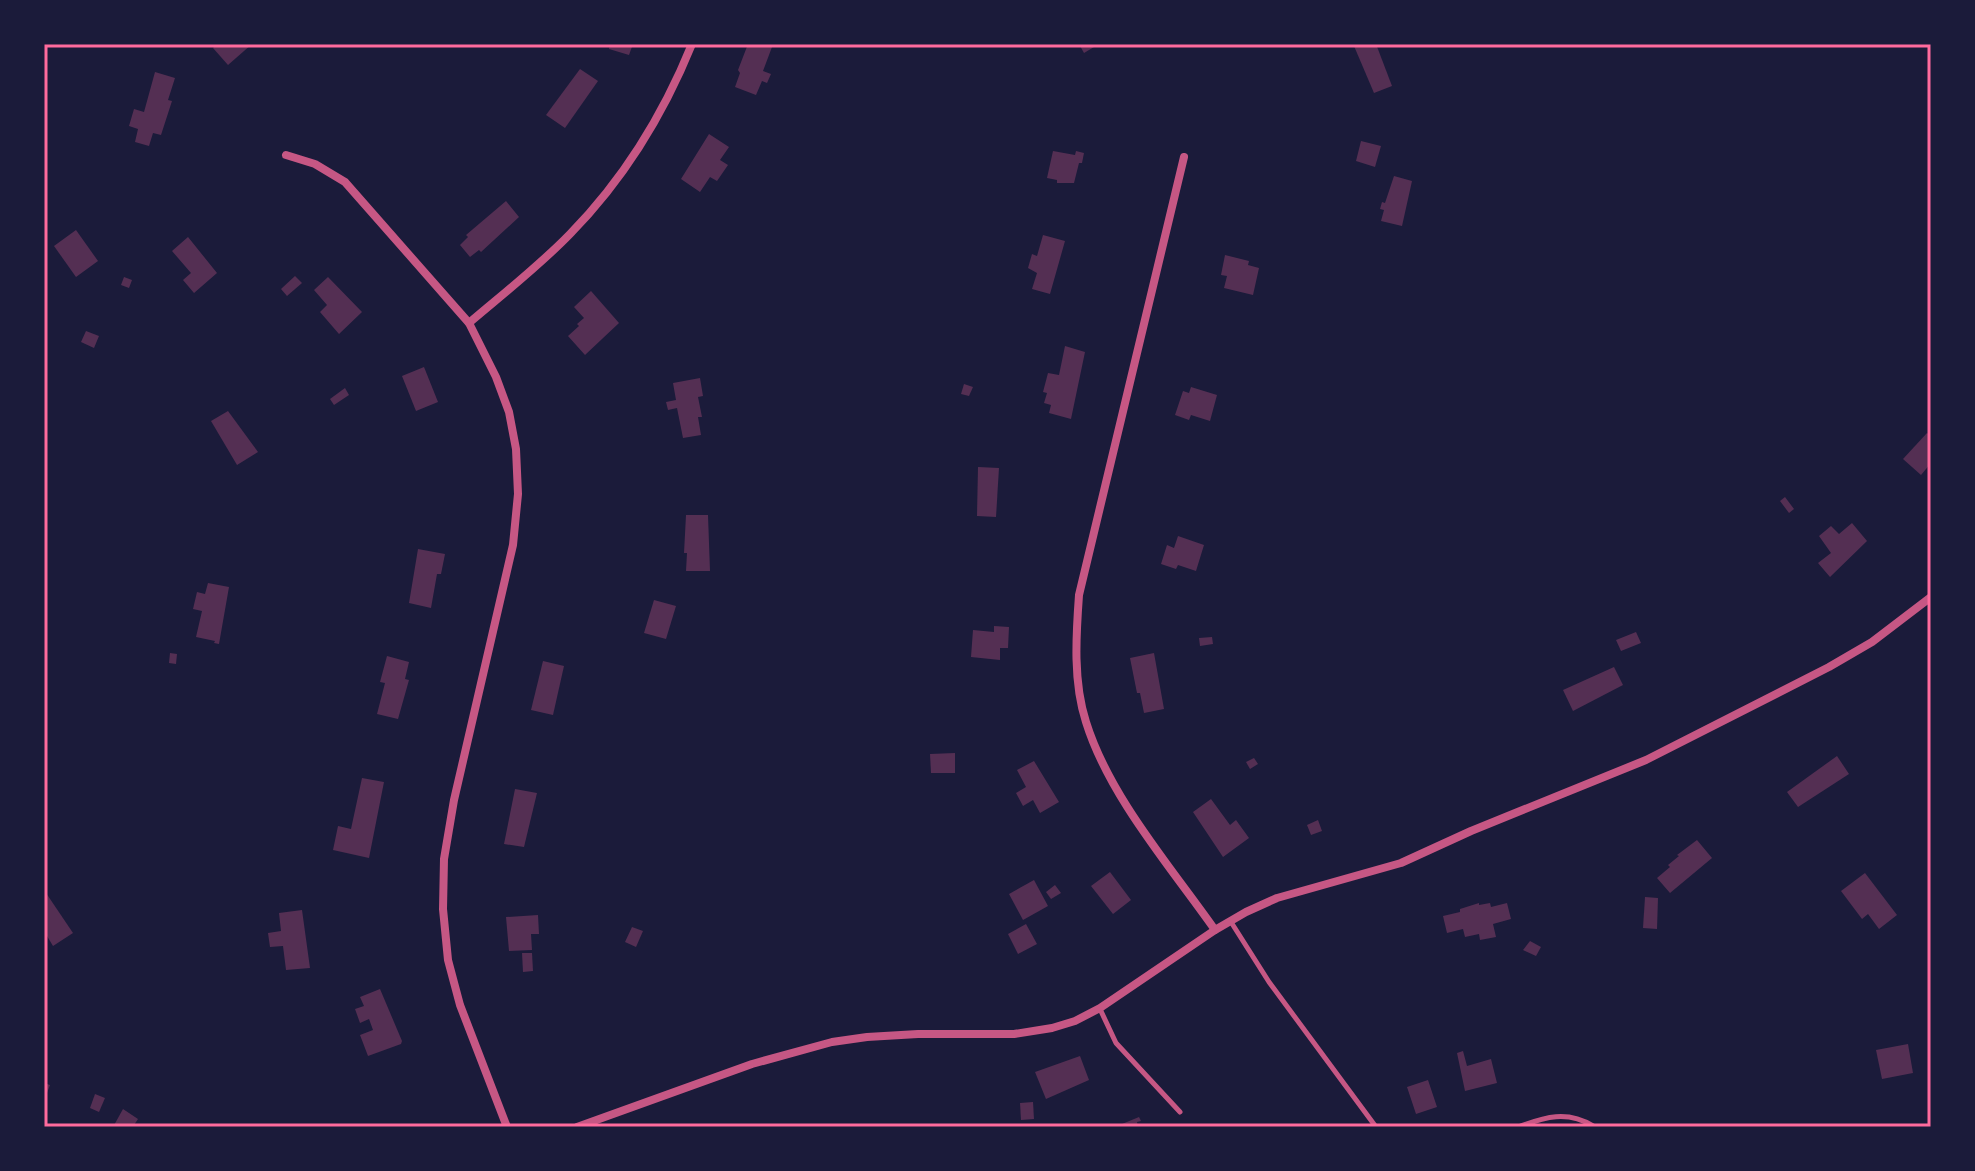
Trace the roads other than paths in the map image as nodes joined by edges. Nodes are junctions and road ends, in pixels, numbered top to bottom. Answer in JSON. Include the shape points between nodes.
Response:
{"nodes":[{"id":1,"x":692,"y":44,"type":"edge"},
{"id":2,"x":286,"y":155,"type":"dead end"},
{"id":3,"x":1184,"y":157,"type":"dead end"},
{"id":4,"x":469,"y":323,"type":"junction"},
{"id":5,"x":1931,"y":597,"type":"edge"},
{"id":6,"x":1230,"y":921,"type":"junction"},
{"id":7,"x":1215,"y":930,"type":"junction"},
{"id":8,"x":1100,"y":1008,"type":"junction"},
{"id":9,"x":1180,"y":1112,"type":"dead end"},
{"id":10,"x":1593,"y":1126,"type":"edge"},
{"id":11,"x":507,"y":1127,"type":"edge"},
{"id":12,"x":577,"y":1127,"type":"edge"},
{"id":13,"x":1376,"y":1127,"type":"edge"},
{"id":14,"x":1518,"y":1127,"type":"edge"}],
"edges":[{"from":1,"to":4,"type":"street","via":[[639,148],[604,196],[541,263]]},
{"from":2,"to":4,"type":"street","via":[[345,182]]},
{"from":3,"to":7,"type":"street","via":[[1087,557],[1078,607],[1078,679],[1085,720],[1114,786]]},
{"from":4,"to":11,"type":"street","via":[[509,412],[518,494],[513,545],[454,800],[444,859],[443,909],[460,1005]]},
{"from":5,"to":6,"type":"street","via":[[1829,667],[1646,760],[1401,863],[1277,898]]},
{"from":6,"to":7,"type":"street"},
{"from":6,"to":13,"type":"lane"},
{"from":7,"to":8,"type":"street"},
{"from":8,"to":9,"type":"lane","via":[[1116,1043]]},
{"from":8,"to":12,"type":"street","via":[[1052,1028],[1014,1034],[918,1034],[832,1042],[752,1064]]},
{"from":10,"to":14,"type":"lane","via":[[1562,1115]]}]}
